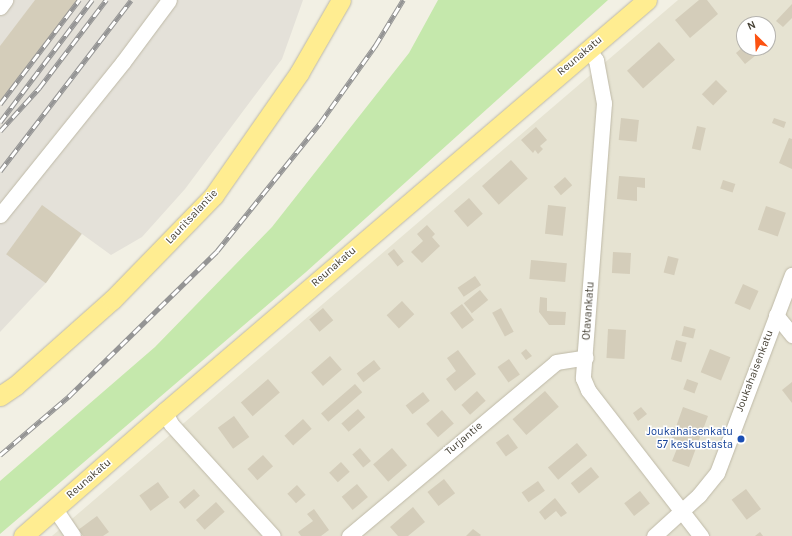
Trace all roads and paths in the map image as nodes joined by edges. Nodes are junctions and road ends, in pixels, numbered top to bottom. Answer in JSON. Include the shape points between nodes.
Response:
{"nodes":[{"id":1,"x":5,"y":0,"type":"edge"},
{"id":2,"x":169,"y":0,"type":"edge"},
{"id":3,"x":341,"y":0,"type":"edge"},
{"id":4,"x":646,"y":0,"type":"edge"},
{"id":5,"x":0,"y":7,"type":"edge"},
{"id":6,"x":588,"y":49,"type":"junction"},
{"id":7,"x":0,"y":215,"type":"edge"},
{"id":8,"x":792,"y":275,"type":"edge"},
{"id":9,"x":776,"y":315,"type":"junction"},
{"id":10,"x":792,"y":335,"type":"edge"},
{"id":11,"x":586,"y":357,"type":"junction"},
{"id":12,"x":0,"y":396,"type":"edge"},
{"id":13,"x":165,"y":412,"type":"junction"},
{"id":14,"x":54,"y":509,"type":"junction"},
{"id":15,"x":682,"y":511,"type":"junction"},
{"id":16,"x":23,"y":536,"type":"edge"},
{"id":17,"x":73,"y":536,"type":"edge"},
{"id":18,"x":273,"y":536,"type":"edge"},
{"id":19,"x":349,"y":536,"type":"edge"},
{"id":20,"x":654,"y":536,"type":"edge"},
{"id":21,"x":702,"y":536,"type":"edge"}],
"edges":[{"from":1,"to":5,"type":"street"},
{"from":2,"to":7,"type":"street","via":[[123,62]]},
{"from":3,"to":12,"type":"main road","name":"Lauritsalantie","via":[[299,73],[214,195],[112,300],[15,386]]},
{"from":4,"to":6,"type":"main road","name":"Reunakatu"},
{"from":6,"to":11,"type":"street","name":"Otavankatu","via":[[596,60],[604,103]]},
{"from":6,"to":13,"type":"main road","name":"Reunakatu"},
{"from":8,"to":9,"type":"street","name":"Joukahaisenkatu"},
{"from":9,"to":10,"type":"street"},
{"from":9,"to":15,"type":"street","name":"Joukahaisenkatu","via":[[717,473]]},
{"from":11,"to":15,"type":"street","name":"Otavankatu","via":[[583,378],[588,390]]},
{"from":11,"to":19,"type":"street","name":"Turjantie","via":[[556,362]]},
{"from":13,"to":14,"type":"main road","name":"Reunakatu"},
{"from":13,"to":18,"type":"street","via":[[171,424]]},
{"from":14,"to":16,"type":"main road","name":"Reunakatu"},
{"from":14,"to":17,"type":"street"},
{"from":15,"to":20,"type":"street","name":"Joukahaisenkatu"},
{"from":15,"to":21,"type":"street","name":"Otavankatu"}]}
